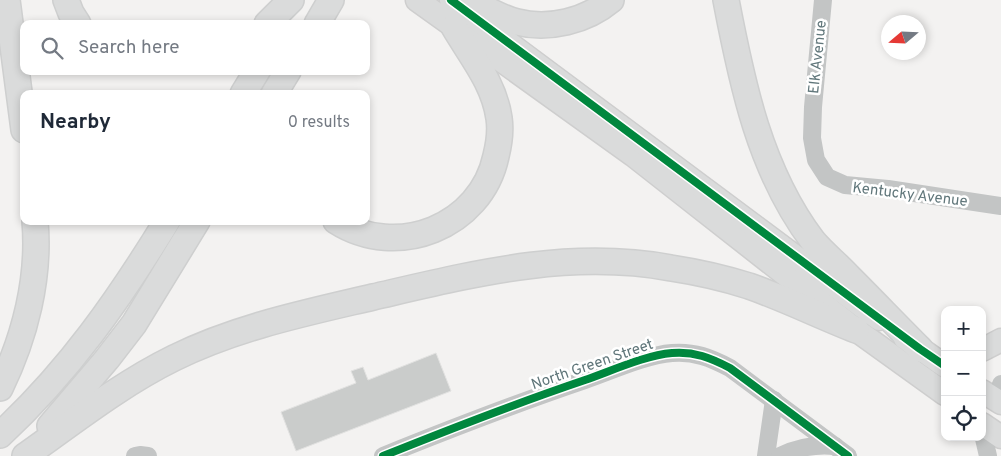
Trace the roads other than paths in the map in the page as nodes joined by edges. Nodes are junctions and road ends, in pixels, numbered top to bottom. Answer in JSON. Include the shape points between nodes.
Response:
{"nodes":[{"id":1,"x":7,"y":0,"type":"edge"},
{"id":2,"x":66,"y":0,"type":"edge"},
{"id":3,"x":291,"y":0,"type":"edge"},
{"id":4,"x":299,"y":0,"type":"edge"},
{"id":5,"x":330,"y":0,"type":"edge"},
{"id":6,"x":417,"y":0,"type":"edge"},
{"id":7,"x":451,"y":0,"type":"edge"},
{"id":8,"x":468,"y":0,"type":"edge"},
{"id":9,"x":611,"y":0,"type":"edge"},
{"id":10,"x":726,"y":0,"type":"edge"},
{"id":11,"x":823,"y":0,"type":"edge"},
{"id":12,"x":0,"y":19,"type":"edge"},
{"id":13,"x":75,"y":20,"type":"edge"},
{"id":14,"x":271,"y":20,"type":"edge"},
{"id":15,"x":287,"y":20,"type":"edge"},
{"id":16,"x":319,"y":20,"type":"edge"},
{"id":17,"x":454,"y":27,"type":"junction"},
{"id":18,"x":255,"y":75,"type":"edge"},
{"id":19,"x":286,"y":75,"type":"edge"},
{"id":20,"x":297,"y":75,"type":"edge"},
{"id":21,"x":245,"y":90,"type":"edge"},
{"id":22,"x":276,"y":90,"type":"edge"},
{"id":23,"x":291,"y":90,"type":"edge"},
{"id":24,"x":20,"y":99,"type":"edge"},
{"id":25,"x":812,"y":115,"type":"joint"},
{"id":26,"x":20,"y":116,"type":"edge"},
{"id":27,"x":1001,"y":206,"type":"edge"},
{"id":28,"x":35,"y":225,"type":"edge"},
{"id":29,"x":165,"y":225,"type":"edge"},
{"id":30,"x":196,"y":225,"type":"edge"},
{"id":31,"x":345,"y":225,"type":"edge"},
{"id":32,"x":856,"y":330,"type":"junction"},
{"id":33,"x":1001,"y":340,"type":"edge"},
{"id":34,"x":986,"y":348,"type":"edge"},
{"id":35,"x":920,"y":349,"type":"junction"},
{"id":36,"x":941,"y":352,"type":"edge"},
{"id":37,"x":941,"y":363,"type":"edge"},
{"id":38,"x":0,"y":388,"type":"edge"},
{"id":39,"x":941,"y":391,"type":"edge"},
{"id":40,"x":774,"y":400,"type":"junction"},
{"id":41,"x":986,"y":427,"type":"edge"},
{"id":42,"x":0,"y":435,"type":"edge"},
{"id":43,"x":1001,"y":437,"type":"edge"},
{"id":44,"x":985,"y":441,"type":"edge"},
{"id":45,"x":841,"y":451,"type":"edge"},
{"id":46,"x":24,"y":456,"type":"edge"},
{"id":47,"x":135,"y":456,"type":"edge"},
{"id":48,"x":148,"y":456,"type":"edge"},
{"id":49,"x":383,"y":456,"type":"edge"},
{"id":50,"x":766,"y":456,"type":"edge"},
{"id":51,"x":780,"y":456,"type":"edge"},
{"id":52,"x":988,"y":456,"type":"edge"}],
"edges":[{"from":1,"to":24,"type":"highway"},
{"from":2,"to":13,"type":"highway"},
{"from":3,"to":14,"type":"highway"},
{"from":4,"to":15,"type":"highway"},
{"from":5,"to":16,"type":"highway"},
{"from":6,"to":17,"type":"main road"},
{"from":7,"to":35,"type":"main road"},
{"from":8,"to":9,"type":"highway","via":[[516,22],[543,25],[570,22],[595,12]]},
{"from":10,"to":35,"type":"highway","via":[[738,65],[759,138],[792,209],[814,242]]},
{"from":11,"to":25,"type":"street","name":"Elk Avenue"},
{"from":12,"to":26,"type":"highway"},
{"from":17,"to":31,"type":"highway","via":[[489,86],[499,119],[499,142],[485,186],[471,205],[453,220],[422,234],[386,238]]},
{"from":17,"to":32,"type":"main road","via":[[633,155]]},
{"from":18,"to":21,"type":"highway"},
{"from":19,"to":22,"type":"highway"},
{"from":20,"to":23,"type":"highway"},
{"from":25,"to":27,"type":"street","name":"Kentucky Avenue","via":[[816,160],[833,181]]},
{"from":28,"to":38,"type":"highway","via":[[36,262],[30,299],[20,339]]},
{"from":29,"to":42,"type":"highway","via":[[118,300],[88,340]]},
{"from":30,"to":46,"type":"highway","via":[[134,324],[79,394]]},
{"from":32,"to":39,"type":"main road"},
{"from":32,"to":46,"type":"highway","via":[[749,286],[669,267],[586,261],[503,269],[294,315],[212,341],[172,359],[115,392]]},
{"from":33,"to":34,"type":"main road"},
{"from":35,"to":36,"type":"main road"},
{"from":35,"to":37,"type":"main road"},
{"from":40,"to":45,"type":"street","name":"North Green Street"},
{"from":40,"to":49,"type":"street","name":"North Green Street","via":[[709,357],[691,352],[666,353],[538,396]]},
{"from":40,"to":50,"type":"street"},
{"from":41,"to":43,"type":"main road"},
{"from":44,"to":52,"type":"street"},
{"from":45,"to":51,"type":"street","via":[[818,445]]},
{"from":47,"to":48,"type":"street"}]}
